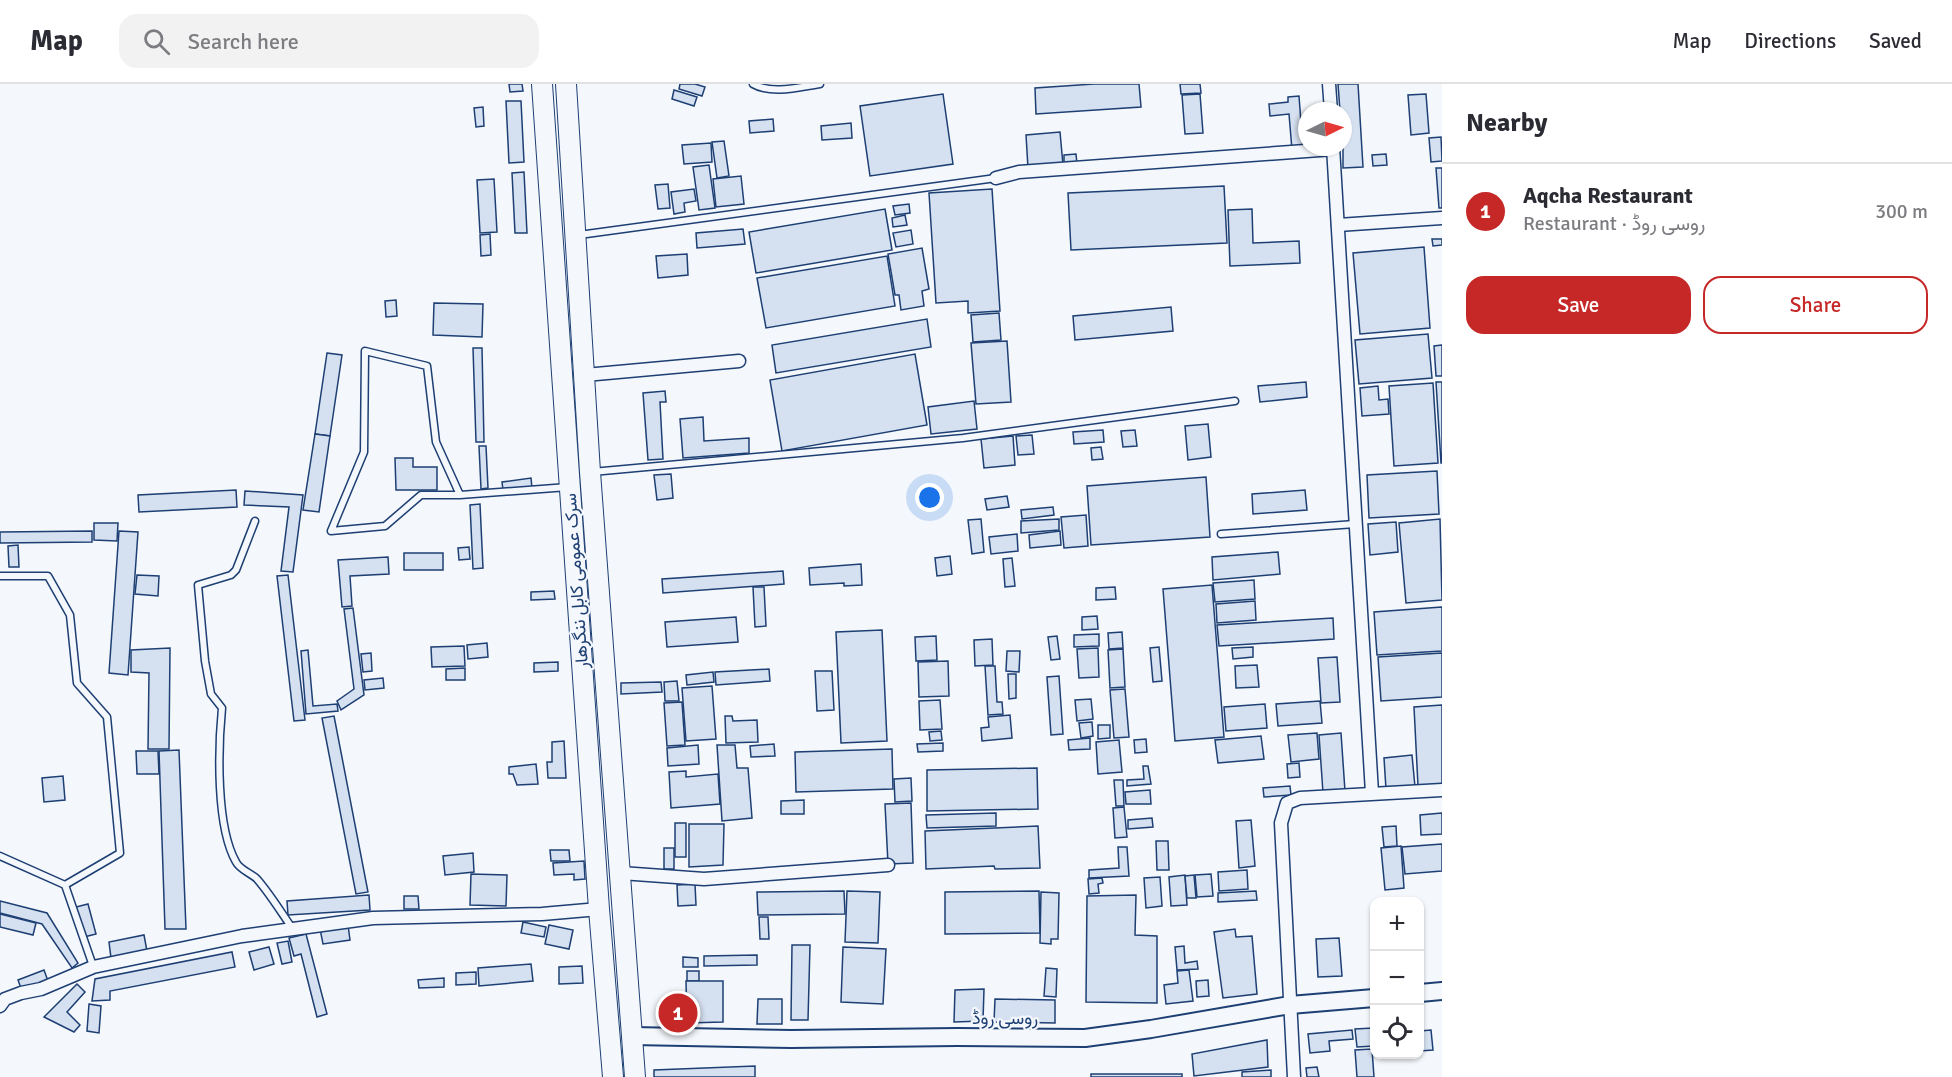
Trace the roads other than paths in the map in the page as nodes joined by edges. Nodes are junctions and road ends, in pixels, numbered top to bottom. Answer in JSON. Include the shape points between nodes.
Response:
{"nodes":[{"id":1,"x":542,"y":84,"type":"edge"},
{"id":2,"x":566,"y":84,"type":"edge"},
{"id":3,"x":753,"y":84,"type":"edge"},
{"id":4,"x":820,"y":84,"type":"edge"},
{"id":5,"x":1329,"y":84,"type":"edge"},
{"id":6,"x":1330,"y":102,"type":"edge"},
{"id":7,"x":1298,"y":151,"type":"edge"},
{"id":8,"x":1334,"y":156,"type":"edge"},
{"id":9,"x":996,"y":178,"type":"joint"},
{"id":10,"x":1442,"y":218,"type":"edge"},
{"id":11,"x":1338,"y":225,"type":"junction"},
{"id":12,"x":575,"y":236,"type":"junction"},
{"id":13,"x":739,"y":361,"type":"dead end"},
{"id":14,"x":585,"y":375,"type":"junction"},
{"id":15,"x":1235,"y":401,"type":"dead end"},
{"id":16,"x":590,"y":472,"type":"junction"},
{"id":17,"x":569,"y":487,"type":"junction"},
{"id":18,"x":460,"y":495,"type":"junction"},
{"id":19,"x":255,"y":521,"type":"dead end"},
{"id":20,"x":1356,"y":524,"type":"junction"},
{"id":21,"x":1221,"y":534,"type":"dead end"},
{"id":22,"x":598,"y":573,"type":"junction"},
{"id":23,"x":0,"y":576,"type":"edge"},
{"id":24,"x":575,"y":576,"type":"junction"},
{"id":25,"x":1442,"y":790,"type":"edge"},
{"id":26,"x":1372,"y":793,"type":"junction"},
{"id":27,"x":0,"y":856,"type":"edge"},
{"id":28,"x":888,"y":865,"type":"dead end"},
{"id":29,"x":621,"y":873,"type":"junction"},
{"id":30,"x":65,"y":885,"type":"junction"},
{"id":31,"x":599,"y":909,"type":"junction"},
{"id":32,"x":292,"y":928,"type":"junction"},
{"id":33,"x":93,"y":967,"type":"junction"},
{"id":34,"x":1442,"y":991,"type":"edge"},
{"id":35,"x":1424,"y":993,"type":"edge"},
{"id":36,"x":1370,"y":998,"type":"edge"},
{"id":37,"x":2,"y":1000,"type":"edge"},
{"id":38,"x":1290,"y":1005,"type":"junction"},
{"id":39,"x":632,"y":1036,"type":"junction"},
{"id":40,"x":613,"y":1077,"type":"edge"},
{"id":41,"x":634,"y":1077,"type":"edge"},
{"id":42,"x":1294,"y":1077,"type":"edge"}],
"edges":[{"from":1,"to":17,"type":"highway","name":"سرک عمومی کابل ننگرهار"},
{"from":2,"to":12,"type":"highway","name":"سرک عمومی کابل ننگرهار"},
{"from":3,"to":4,"type":"lane","via":[[779,90]]},
{"from":5,"to":6,"type":"street"},
{"from":7,"to":9,"type":"street","via":[[1019,172]]},
{"from":8,"to":11,"type":"street"},
{"from":9,"to":12,"type":"lane"},
{"from":10,"to":11,"type":"street"},
{"from":11,"to":20,"type":"street"},
{"from":12,"to":14,"type":"highway","name":"سرک عمومی کابل ننگرهار"},
{"from":13,"to":14,"type":"street"},
{"from":14,"to":16,"type":"highway","name":"سرک عمومی کابل ننگرهار"},
{"from":15,"to":16,"type":"lane","via":[[963,438]]},
{"from":16,"to":22,"type":"highway","name":"سرک عمومی کابل ننگرهار"},
{"from":17,"to":18,"type":"lane"},
{"from":17,"to":24,"type":"highway","name":"سرک عمومی کابل ننگرهار"},
{"from":18,"to":18,"type":"lane","via":[[436,441],[428,366],[365,351],[364,452],[331,531],[386,526],[421,495]]},
{"from":19,"to":32,"type":"lane","via":[[236,570],[198,585],[211,694],[222,708],[222,806],[229,847],[237,866],[256,878]]},
{"from":20,"to":21,"type":"lane"},
{"from":20,"to":26,"type":"street"},
{"from":22,"to":24,"type":"highway"},
{"from":22,"to":29,"type":"highway","name":"سرک عمومی کابل ننگرهار"},
{"from":23,"to":30,"type":"lane","via":[[48,576],[70,615],[77,682],[107,717],[120,853]]},
{"from":24,"to":31,"type":"highway","name":"سرک عمومی کابل ننگرهار"},
{"from":25,"to":26,"type":"street"},
{"from":26,"to":38,"type":"street","via":[[1300,798],[1287,803],[1281,823]]},
{"from":27,"to":30,"type":"lane"},
{"from":28,"to":29,"type":"street","via":[[704,879]]},
{"from":29,"to":39,"type":"highway","name":"سرک عمومی کابل ننگرهار"},
{"from":30,"to":33,"type":"lane"},
{"from":31,"to":32,"type":"street","via":[[373,918]]},
{"from":31,"to":40,"type":"highway","name":"سرک عمومی کابل ننگرهار"},
{"from":32,"to":33,"type":"street"},
{"from":33,"to":37,"type":"street"},
{"from":34,"to":35,"type":"main road"},
{"from":36,"to":38,"type":"main road","name":"روسی روڈ"},
{"from":38,"to":39,"type":"main road","name":"روسی روڈ","via":[[1085,1038]]},
{"from":38,"to":42,"type":"street"},
{"from":39,"to":41,"type":"highway","name":"سرک عمومی کابل ننگرهار"}]}
